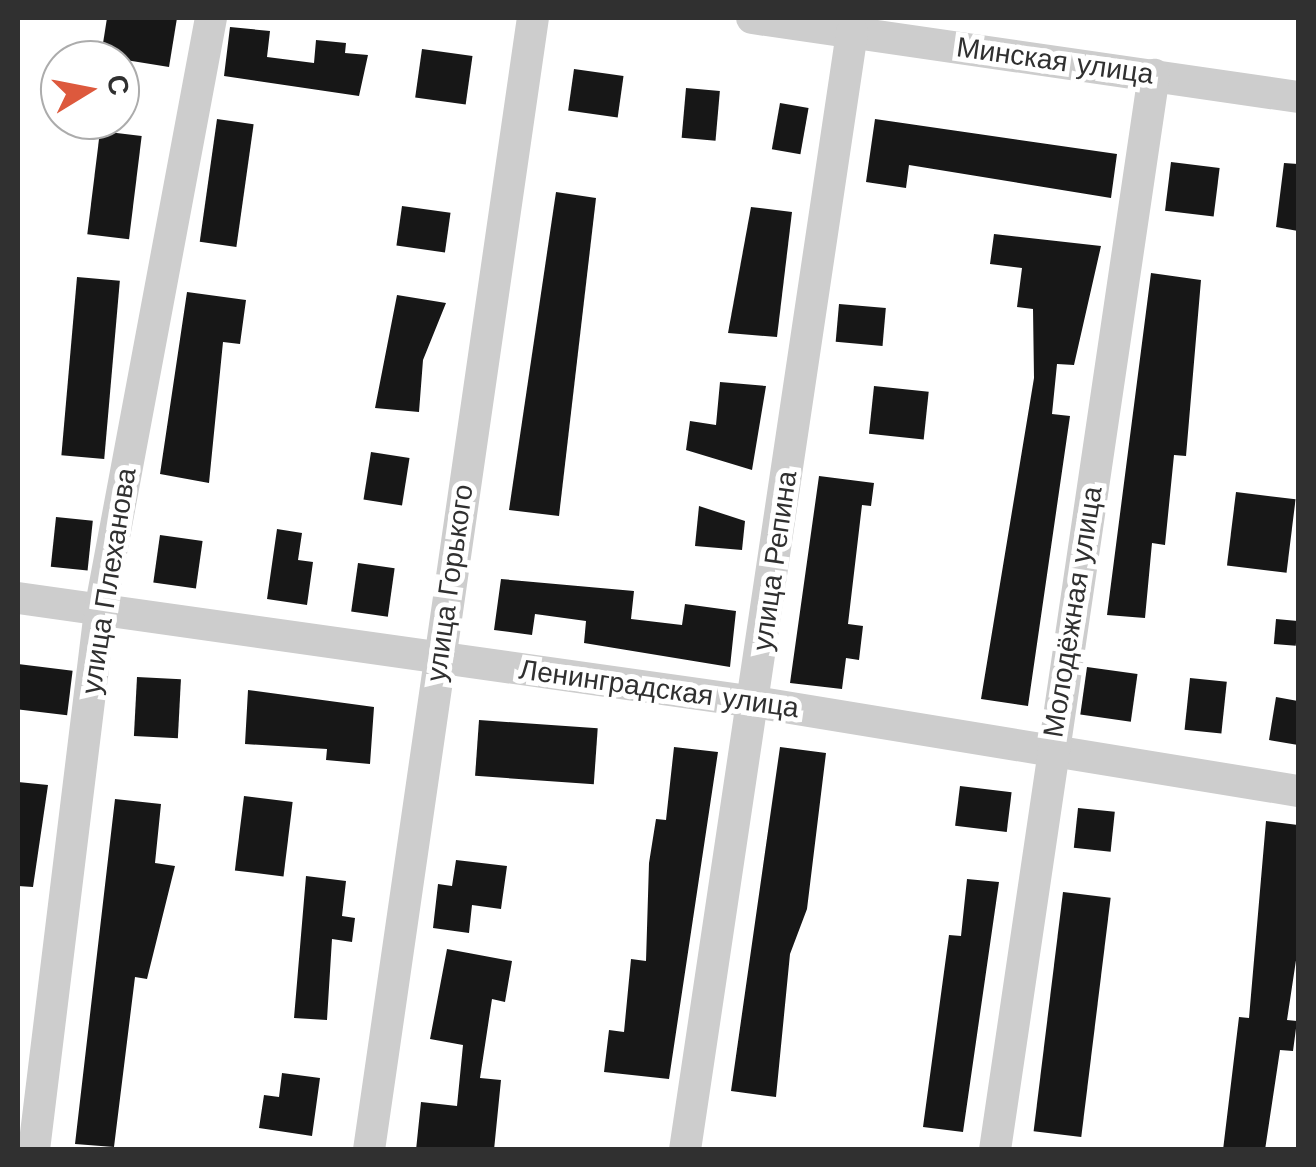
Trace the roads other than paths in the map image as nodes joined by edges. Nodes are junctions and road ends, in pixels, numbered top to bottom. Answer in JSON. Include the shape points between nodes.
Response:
{"nodes":[{"id":1,"x":211,"y":18,"type":"edge"},
{"id":2,"x":532,"y":18,"type":"edge"},
{"id":3,"x":752,"y":18,"type":"edge"},
{"id":4,"x":852,"y":32,"type":"junction"},
{"id":5,"x":1154,"y":75,"type":"junction"},
{"id":6,"x":1298,"y":97,"type":"edge"},
{"id":7,"x":18,"y":598,"type":"edge"},
{"id":8,"x":100,"y":611,"type":"junction"},
{"id":9,"x":440,"y":659,"type":"junction"},
{"id":10,"x":754,"y":702,"type":"junction"},
{"id":11,"x":1052,"y":749,"type":"junction"},
{"id":12,"x":1298,"y":792,"type":"edge"},
{"id":13,"x":34,"y":1150,"type":"edge"},
{"id":14,"x":369,"y":1150,"type":"edge"},
{"id":15,"x":685,"y":1150,"type":"edge"},
{"id":16,"x":994,"y":1150,"type":"edge"}],
"edges":[{"from":1,"to":8,"type":"street","name":"улица Плеханова"},
{"from":2,"to":9,"type":"street","name":"улица Горького"},
{"from":3,"to":4,"type":"street","name":"Минская улица"},
{"from":4,"to":5,"type":"street","name":"Минская улица"},
{"from":4,"to":10,"type":"street","name":"улица Репина"},
{"from":5,"to":6,"type":"street","name":"Минская улица"},
{"from":5,"to":11,"type":"street","name":"Молодёжная улица"},
{"from":7,"to":8,"type":"street","name":"Ленинградская улица"},
{"from":8,"to":9,"type":"street","name":"Ленинградская улица"},
{"from":8,"to":13,"type":"street","name":"улица Плеханова"},
{"from":9,"to":10,"type":"street","name":"Ленинградская улица"},
{"from":9,"to":14,"type":"street","name":"улица Горького"},
{"from":10,"to":11,"type":"street","name":"Ленинградская улица"},
{"from":10,"to":15,"type":"street","name":"улица Репина"},
{"from":11,"to":12,"type":"street","name":"Ленинградская улица"},
{"from":11,"to":16,"type":"street","name":"Молодёжная улица"}]}
